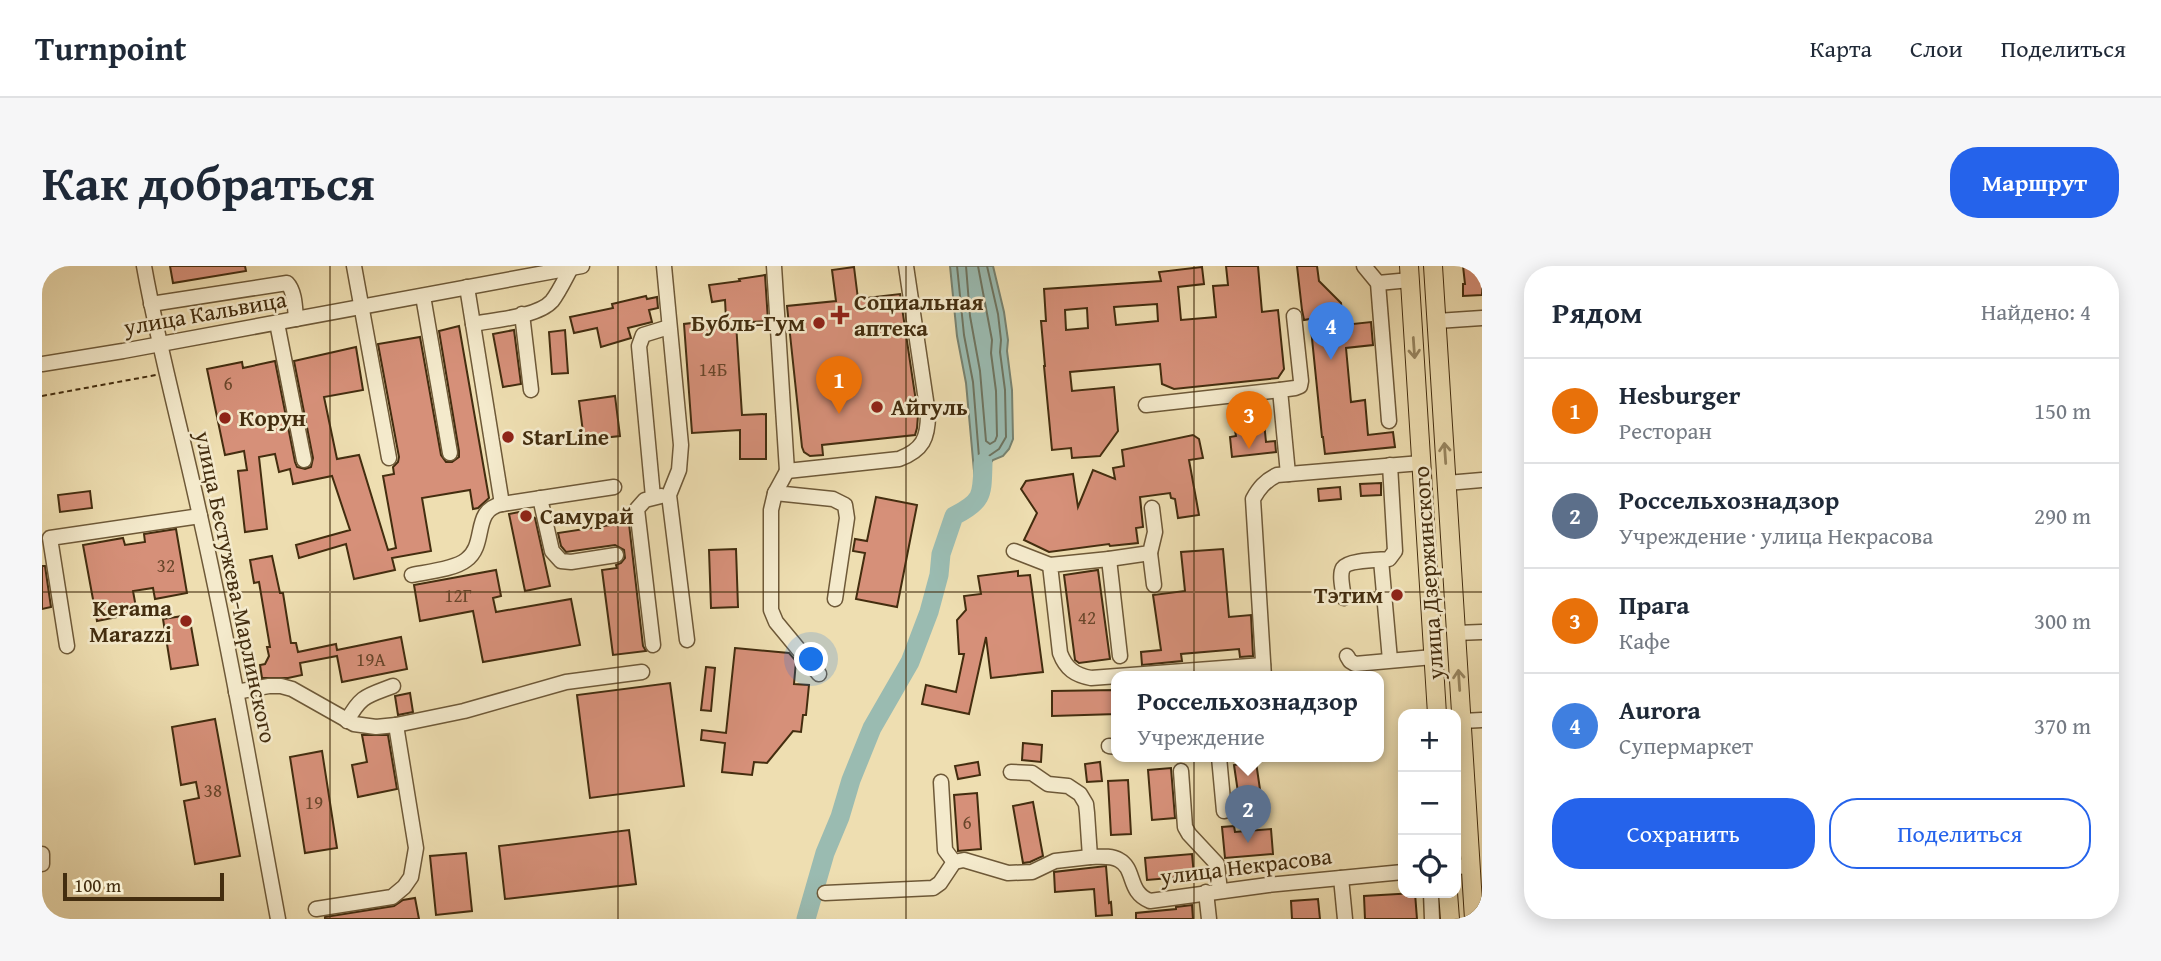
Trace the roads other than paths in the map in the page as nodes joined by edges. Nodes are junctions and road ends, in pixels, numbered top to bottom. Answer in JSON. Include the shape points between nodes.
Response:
{"nodes":[{"id":1,"x":144,"y":266,"type":"edge"},
{"id":2,"x":354,"y":266,"type":"edge"},
{"id":3,"x":664,"y":266,"type":"edge"},
{"id":4,"x":774,"y":266,"type":"edge"},
{"id":5,"x":906,"y":266,"type":"edge"},
{"id":6,"x":1364,"y":266,"type":"edge"},
{"id":7,"x":1433,"y":266,"type":"edge"},
{"id":8,"x":577,"y":267,"type":"edge"},
{"id":9,"x":1409,"y":273,"type":"edge"},
{"id":10,"x":1378,"y":283,"type":"junction"},
{"id":11,"x":467,"y":287,"type":"junction"},
{"id":12,"x":423,"y":296,"type":"junction"},
{"id":13,"x":151,"y":303,"type":"junction"},
{"id":14,"x":362,"y":307,"type":"junction"},
{"id":15,"x":522,"y":314,"type":"junction"},
{"id":16,"x":1294,"y":316,"type":"dead end"},
{"id":17,"x":1482,"y":318,"type":"edge"},
{"id":18,"x":296,"y":319,"type":"junction"},
{"id":19,"x":1437,"y":321,"type":"junction"},
{"id":20,"x":277,"y":323,"type":"junction"},
{"id":21,"x":473,"y":324,"type":"junction"},
{"id":22,"x":669,"y":327,"type":"junction"},
{"id":23,"x":160,"y":344,"type":"junction"},
{"id":24,"x":42,"y":363,"type":"edge"},
{"id":25,"x":531,"y":390,"type":"dead end"},
{"id":26,"x":1280,"y":390,"type":"junction"},
{"id":27,"x":1146,"y":405,"type":"dead end"},
{"id":28,"x":1389,"y":421,"type":"dead end"},
{"id":29,"x":450,"y":453,"type":"dead end"},
{"id":30,"x":389,"y":458,"type":"dead end"},
{"id":31,"x":304,"y":460,"type":"dead end"},
{"id":32,"x":1421,"y":463,"type":"junction"},
{"id":33,"x":1390,"y":465,"type":"junction"},
{"id":34,"x":787,"y":471,"type":"junction"},
{"id":35,"x":1289,"y":474,"type":"junction"},
{"id":36,"x":1482,"y":480,"type":"edge"},
{"id":37,"x":1447,"y":483,"type":"junction"},
{"id":38,"x":614,"y":487,"type":"dead end"},
{"id":39,"x":775,"y":493,"type":"junction"},
{"id":40,"x":669,"y":495,"type":"junction"},
{"id":41,"x":653,"y":497,"type":"junction"},
{"id":42,"x":540,"y":498,"type":"junction"},
{"id":43,"x":502,"y":504,"type":"junction"},
{"id":44,"x":1152,"y":508,"type":"dead end"},
{"id":45,"x":200,"y":516,"type":"junction"},
{"id":46,"x":1014,"y":551,"type":"dead end"},
{"id":47,"x":1150,"y":553,"type":"junction"},
{"id":48,"x":616,"y":555,"type":"dead end"},
{"id":49,"x":1109,"y":559,"type":"junction"},
{"id":50,"x":1381,"y":560,"type":"junction"},
{"id":51,"x":1050,"y":565,"type":"junction"},
{"id":52,"x":412,"y":575,"type":"dead end"},
{"id":53,"x":1154,"y":585,"type":"dead end"},
{"id":54,"x":1344,"y":598,"type":"dead end"},
{"id":55,"x":835,"y":599,"type":"dead end"},
{"id":56,"x":1482,"y":632,"type":"edge"},
{"id":57,"x":1456,"y":634,"type":"junction"},
{"id":58,"x":687,"y":640,"type":"dead end"},
{"id":59,"x":653,"y":645,"type":"dead end"},
{"id":60,"x":67,"y":646,"type":"dead end"},
{"id":61,"x":1120,"y":656,"type":"dead end"},
{"id":62,"x":1347,"y":656,"type":"dead end"},
{"id":63,"x":1433,"y":657,"type":"junction"},
{"id":64,"x":1390,"y":660,"type":"junction"},
{"id":65,"x":1264,"y":671,"type":"edge"},
{"id":66,"x":642,"y":672,"type":"dead end"},
{"id":67,"x":819,"y":674,"type":"dead end"},
{"id":68,"x":1111,"y":677,"type":"edge"},
{"id":69,"x":393,"y":687,"type":"dead end"},
{"id":70,"x":236,"y":692,"type":"junction"},
{"id":71,"x":1437,"y":709,"type":"edge"},
{"id":72,"x":1482,"y":720,"type":"edge"},
{"id":73,"x":347,"y":721,"type":"junction"},
{"id":74,"x":1462,"y":721,"type":"junction"},
{"id":75,"x":396,"y":726,"type":"junction"},
{"id":76,"x":1219,"y":762,"type":"edge"},
{"id":77,"x":1181,"y":771,"type":"dead end"},
{"id":78,"x":1011,"y":772,"type":"dead end"},
{"id":79,"x":940,"y":782,"type":"dead end"},
{"id":80,"x":1224,"y":811,"type":"dead end"},
{"id":81,"x":42,"y":854,"type":"edge"},
{"id":82,"x":1090,"y":857,"type":"junction"},
{"id":83,"x":954,"y":862,"type":"junction"},
{"id":84,"x":42,"y":864,"type":"edge"},
{"id":85,"x":1463,"y":867,"type":"edge"},
{"id":86,"x":1398,"y":872,"type":"edge"},
{"id":87,"x":1341,"y":878,"type":"junction"},
{"id":88,"x":1213,"y":892,"type":"junction"},
{"id":89,"x":825,"y":893,"type":"dead end"},
{"id":90,"x":1431,"y":898,"type":"edge"},
{"id":91,"x":1448,"y":898,"type":"edge"},
{"id":92,"x":316,"y":909,"type":"dead end"},
{"id":93,"x":1476,"y":912,"type":"edge"},
{"id":94,"x":278,"y":919,"type":"edge"},
{"id":95,"x":1209,"y":919,"type":"edge"},
{"id":96,"x":1345,"y":919,"type":"edge"},
{"id":97,"x":1432,"y":919,"type":"edge"},
{"id":98,"x":1450,"y":919,"type":"edge"}],
"edges":[{"from":1,"to":13,"type":"street","name":"улица Бестужева-Марлинского"},
{"from":2,"to":14,"type":"street"},
{"from":3,"to":22,"type":"street"},
{"from":4,"to":34,"type":"street"},
{"from":5,"to":34,"type":"street","via":[[928,433],[920,446],[899,459]]},
{"from":6,"to":10,"type":"street"},
{"from":7,"to":19,"type":"main road","name":"улица Дзержинского"},
{"from":8,"to":11,"type":"street","name":"улица Кальвица"},
{"from":8,"to":15,"type":"street","via":[[544,308]]},
{"from":9,"to":10,"type":"street"},
{"from":9,"to":32,"type":"main road","name":"улица Дзержинского","one_way":true},
{"from":10,"to":28,"type":"street"},
{"from":11,"to":12,"type":"street","name":"улица Кальвица"},
{"from":11,"to":21,"type":"street"},
{"from":12,"to":14,"type":"street","name":"улица Кальвица"},
{"from":12,"to":29,"type":"street"},
{"from":13,"to":18,"type":"street","via":[[287,283]]},
{"from":13,"to":23,"type":"street","name":"улица Бестужева-Марлинского"},
{"from":14,"to":18,"type":"street","name":"улица Кальвица"},
{"from":14,"to":30,"type":"street"},
{"from":15,"to":21,"type":"street"},
{"from":15,"to":25,"type":"street"},
{"from":16,"to":26,"type":"street","via":[[1301,381],[1300,386]]},
{"from":17,"to":19,"type":"street"},
{"from":18,"to":20,"type":"street","name":"улица Кальвица"},
{"from":37,"to":19,"type":"main road","name":"улица Дзержинского","one_way":true},
{"from":20,"to":23,"type":"street","name":"улица Кальвица"},
{"from":20,"to":31,"type":"street"},
{"from":21,"to":43,"type":"street"},
{"from":22,"to":40,"type":"street","via":[[681,445],[679,470]]},
{"from":22,"to":41,"type":"street","via":[[643,335],[639,346]]},
{"from":23,"to":24,"type":"street","name":"улица Кальвица"},
{"from":23,"to":45,"type":"street","name":"улица Бестужева-Марлинского"},
{"from":26,"to":27,"type":"street"},
{"from":26,"to":35,"type":"street"},
{"from":32,"to":33,"type":"street"},
{"from":32,"to":63,"type":"main road","name":"улица Дзержинского"},
{"from":33,"to":35,"type":"street"},
{"from":33,"to":50,"type":"street","via":[[1395,551]]},
{"from":34,"to":39,"type":"street"},
{"from":35,"to":65,"type":"street","via":[[1268,479],[1253,499]]},
{"from":36,"to":37,"type":"street"},
{"from":37,"to":57,"type":"main road","name":"улица Дзержинского"},
{"from":38,"to":42,"type":"street"},
{"from":39,"to":55,"type":"street","via":[[834,499],[845,505]]},
{"from":39,"to":67,"type":"street","via":[[771,610]]},
{"from":40,"to":41,"type":"street"},
{"from":40,"to":58,"type":"street"},
{"from":41,"to":59,"type":"street","via":[[637,509]]},
{"from":42,"to":43,"type":"street"},
{"from":42,"to":48,"type":"street","via":[[552,551],[561,561]]},
{"from":43,"to":52,"type":"street","via":[[493,505],[484,515],[477,544],[467,560]]},
{"from":44,"to":47,"type":"street","via":[[1155,532]]},
{"from":45,"to":60,"type":"street","via":[[50,538]]},
{"from":45,"to":70,"type":"street","name":"улица Бестужева-Марлинского"},
{"from":46,"to":51,"type":"street"},
{"from":47,"to":49,"type":"street"},
{"from":47,"to":53,"type":"street"},
{"from":49,"to":51,"type":"street"},
{"from":49,"to":61,"type":"street"},
{"from":50,"to":54,"type":"street","via":[[1345,566]]},
{"from":50,"to":64,"type":"street"},
{"from":51,"to":68,"type":"street","via":[[1064,663],[1080,676]]},
{"from":56,"to":57,"type":"street"},
{"from":74,"to":57,"type":"main road","name":"улица Дзержинского","one_way":true},
{"from":62,"to":64,"type":"street","via":[[1355,664]]},
{"from":63,"to":64,"type":"street"},
{"from":63,"to":71,"type":"main road","name":"улица Дзержинского"},
{"from":66,"to":75,"type":"street","via":[[566,682]]},
{"from":69,"to":73,"type":"street","via":[[363,697]]},
{"from":70,"to":73,"type":"street","via":[[281,686]]},
{"from":70,"to":94,"type":"street","name":"улица Бестужева-Марлинского"},
{"from":72,"to":74,"type":"street"},
{"from":73,"to":75,"type":"street"},
{"from":74,"to":85,"type":"main road","name":"улица Дзержинского"},
{"from":75,"to":92,"type":"street","via":[[416,848],[411,877],[392,897]]},
{"from":76,"to":80,"type":"street"},
{"from":77,"to":88,"type":"street","via":[[1185,827],[1217,864]]},
{"from":78,"to":82,"type":"street","via":[[1032,774],[1080,794],[1086,804]]},
{"from":79,"to":83,"type":"street","via":[[945,849]]},
{"from":81,"to":84,"type":"street"},
{"from":82,"to":83,"type":"street","via":[[1055,861],[1032,872],[1008,873],[964,860]]},
{"from":82,"to":88,"type":"street","name":"улица Некрасова","via":[[1120,860],[1137,893],[1150,901]]},
{"from":83,"to":89,"type":"street","via":[[933,888]]},
{"from":85,"to":93,"type":"main road","name":"улица Дзержинского"},
{"from":86,"to":87,"type":"street","name":"улица Некрасова"},
{"from":87,"to":88,"type":"street","name":"улица Некрасова"},
{"from":87,"to":96,"type":"street"},
{"from":88,"to":95,"type":"street"},
{"from":90,"to":97,"type":"street"},
{"from":91,"to":98,"type":"main road"}]}
